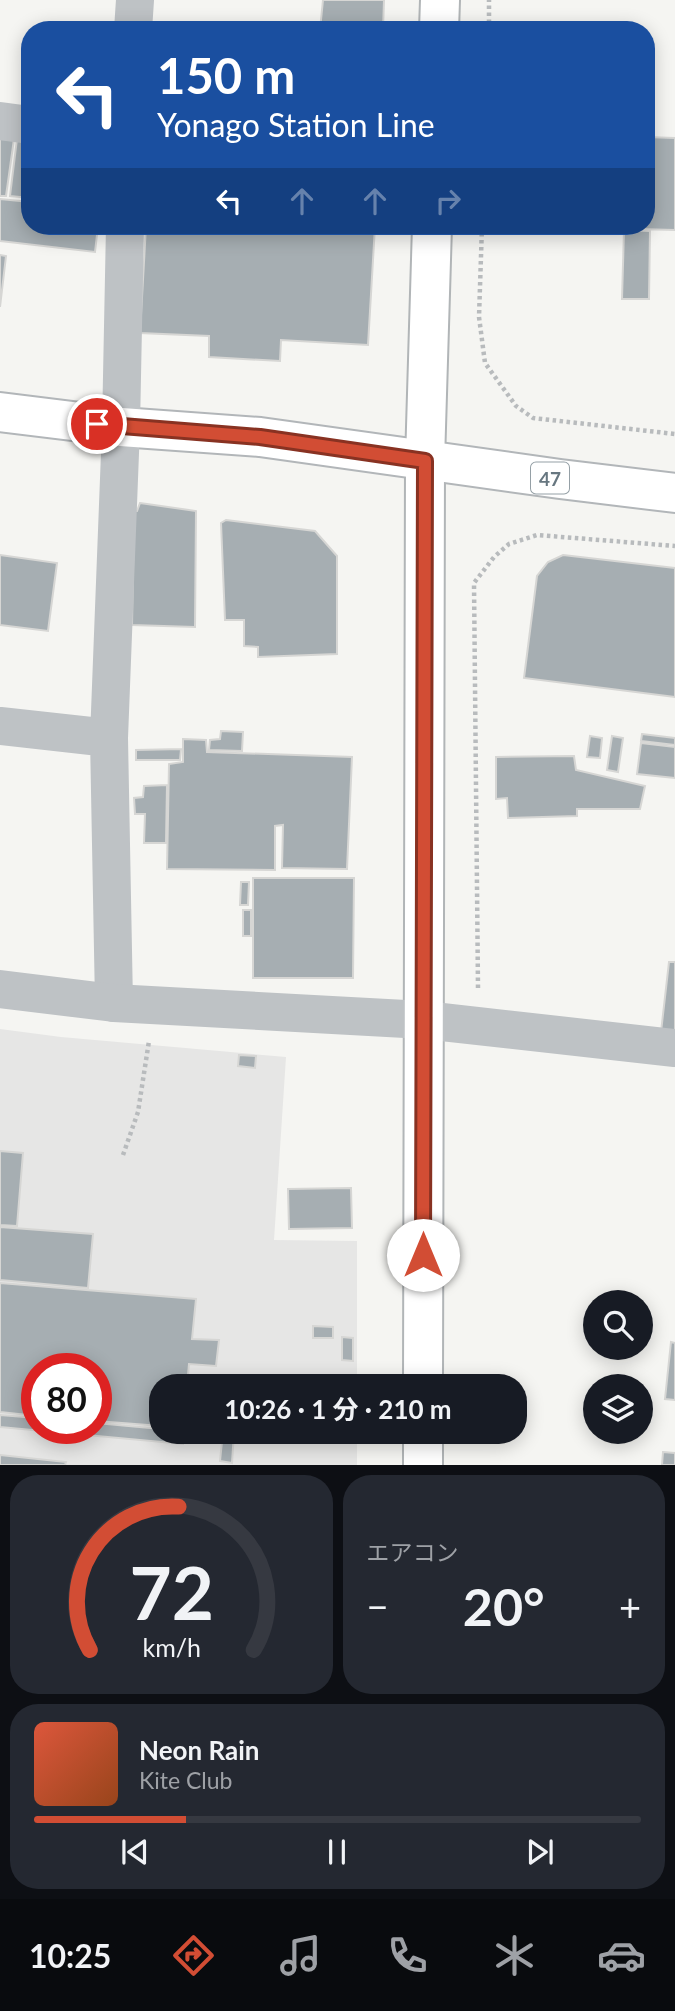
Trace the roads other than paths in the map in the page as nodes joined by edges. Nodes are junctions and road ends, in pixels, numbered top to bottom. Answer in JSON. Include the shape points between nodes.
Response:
{"nodes":[{"id":1,"x":135,"y":0,"type":"edge"},
{"id":2,"x":440,"y":0,"type":"edge"},
{"id":3,"x":134,"y":21,"type":"edge"},
{"id":4,"x":439,"y":21,"type":"edge"},
{"id":5,"x":0,"y":121,"type":"edge"},
{"id":6,"x":21,"y":124,"type":"edge"},
{"id":7,"x":125,"y":235,"type":"edge"},
{"id":8,"x":432,"y":235,"type":"edge"},
{"id":9,"x":0,"y":412,"type":"edge"},
{"id":10,"x":121,"y":427,"type":"junction"},
{"id":11,"x":425,"y":461,"type":"junction"},
{"id":12,"x":675,"y":493,"type":"edge"},
{"id":13,"x":0,"y":726,"type":"edge"},
{"id":14,"x":109,"y":738,"type":"junction"},
{"id":15,"x":0,"y":989,"type":"edge"},
{"id":16,"x":114,"y":1003,"type":"junction"},
{"id":17,"x":424,"y":1020,"type":"junction"},
{"id":18,"x":675,"y":1048,"type":"edge"},
{"id":19,"x":423,"y":1374,"type":"edge"},
{"id":20,"x":423,"y":1444,"type":"edge"},
{"id":21,"x":423,"y":1465,"type":"edge"}],
"edges":[{"from":1,"to":3,"type":"street"},
{"from":2,"to":4,"type":"main road"},
{"from":5,"to":6,"type":"street"},
{"from":7,"to":10,"type":"street"},
{"from":8,"to":11,"type":"main road"},
{"from":9,"to":10,"type":"main road"},
{"from":10,"to":11,"type":"main road","via":[[260,437]]},
{"from":10,"to":14,"type":"street"},
{"from":11,"to":12,"type":"main road","number":"47"},
{"from":11,"to":17,"type":"main road"},
{"from":13,"to":14,"type":"street"},
{"from":14,"to":16,"type":"street"},
{"from":15,"to":16,"type":"street"},
{"from":16,"to":17,"type":"street"},
{"from":17,"to":18,"type":"street"},
{"from":17,"to":19,"type":"main road"},
{"from":20,"to":21,"type":"main road"}]}
